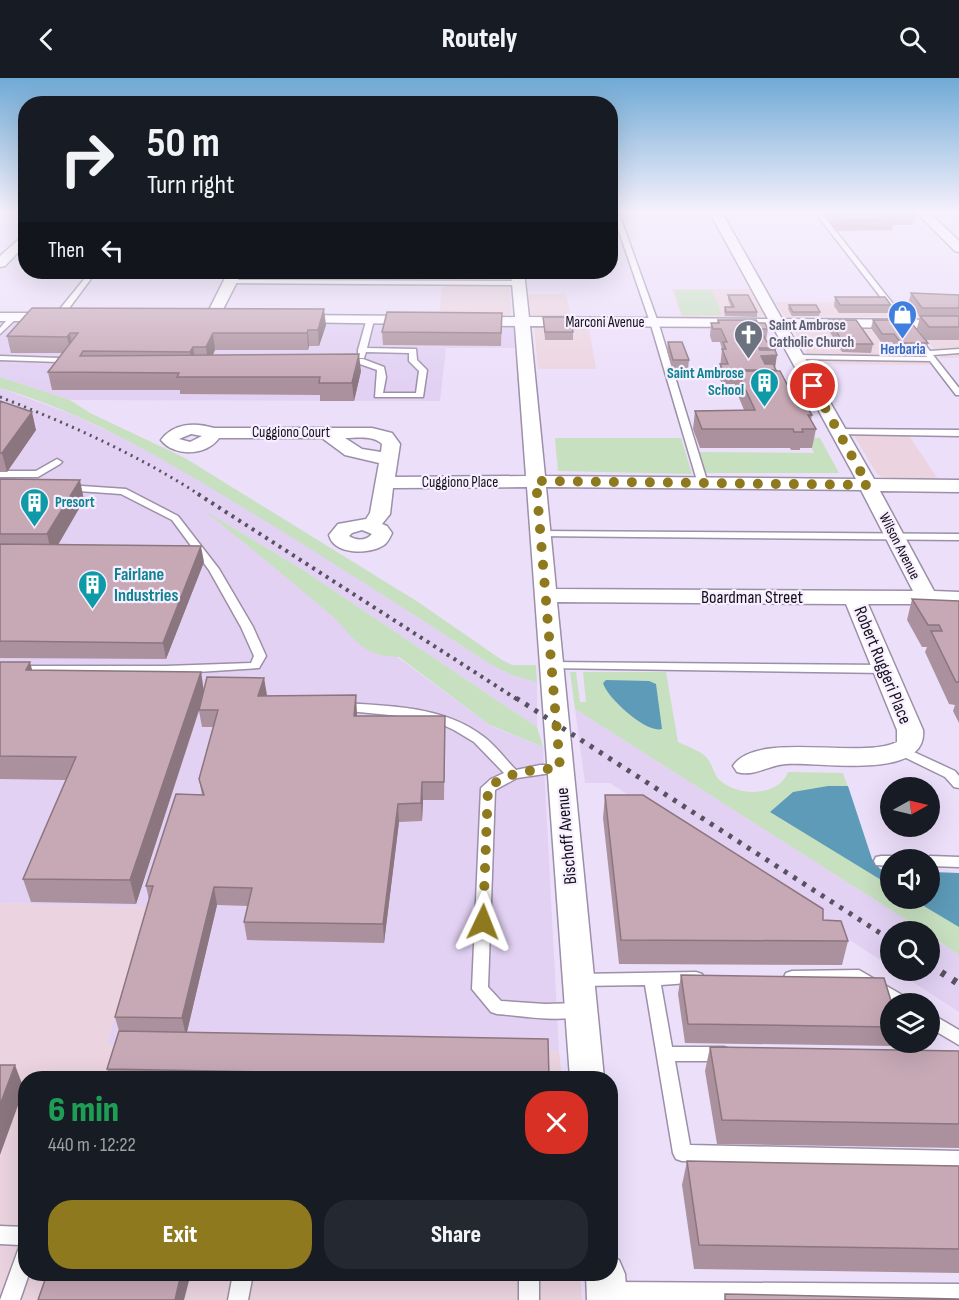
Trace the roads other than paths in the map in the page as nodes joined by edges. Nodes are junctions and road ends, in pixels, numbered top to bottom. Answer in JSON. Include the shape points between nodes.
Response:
{"nodes":[{"id":1,"x":635,"y":268,"type":"edge"},
{"id":2,"x":747,"y":268,"type":"edge"},
{"id":3,"x":862,"y":268,"type":"edge"},
{"id":4,"x":88,"y":279,"type":"edge"},
{"id":5,"x":231,"y":279,"type":"edge"},
{"id":6,"x":280,"y":279,"type":"edge"},
{"id":7,"x":376,"y":279,"type":"edge"},
{"id":8,"x":470,"y":279,"type":"edge"},
{"id":9,"x":518,"y":279,"type":"edge"},
{"id":10,"x":375,"y":283,"type":"junction"},
{"id":11,"x":7,"y":317,"type":"edge"},
{"id":12,"x":58,"y":317,"type":"junction"},
{"id":13,"x":82,"y":318,"type":"edge"},
{"id":14,"x":212,"y":318,"type":"edge"},
{"id":15,"x":280,"y":319,"type":"edge"},
{"id":16,"x":370,"y":320,"type":"junction"},
{"id":17,"x":429,"y":320,"type":"edge"},
{"id":18,"x":452,"y":321,"type":"edge"},
{"id":19,"x":522,"y":321,"type":"junction"},
{"id":20,"x":654,"y":322,"type":"junction"},
{"id":21,"x":778,"y":323,"type":"junction"},
{"id":22,"x":906,"y":323,"type":"junction"},
{"id":23,"x":959,"y":324,"type":"edge"},
{"id":24,"x":0,"y":332,"type":"edge"},
{"id":25,"x":362,"y":350,"type":"junction"},
{"id":26,"x":959,"y":351,"type":"edge"},
{"id":27,"x":931,"y":356,"type":"junction"},
{"id":28,"x":797,"y":357,"type":"junction"},
{"id":29,"x":0,"y":358,"type":"edge"},
{"id":30,"x":59,"y":360,"type":"edge"},
{"id":31,"x":349,"y":360,"type":"edge"},
{"id":32,"x":360,"y":360,"type":"junction"},
{"id":33,"x":959,"y":393,"type":"edge"},
{"id":34,"x":320,"y":432,"type":"junction"},
{"id":35,"x":839,"y":432,"type":"junction"},
{"id":36,"x":210,"y":433,"type":"dead end"},
{"id":37,"x":959,"y":433,"type":"edge"},
{"id":38,"x":388,"y":461,"type":"junction"},
{"id":39,"x":57,"y":462,"type":"dead end"},
{"id":40,"x":0,"y":474,"type":"edge"},
{"id":41,"x":536,"y":481,"type":"junction"},
{"id":42,"x":386,"y":483,"type":"junction"},
{"id":43,"x":703,"y":484,"type":"junction"},
{"id":44,"x":868,"y":485,"type":"junction"},
{"id":45,"x":959,"y":486,"type":"edge"},
{"id":46,"x":53,"y":488,"type":"edge"},
{"id":47,"x":371,"y":525,"type":"dead end"},
{"id":48,"x":539,"y":534,"type":"junction"},
{"id":49,"x":895,"y":536,"type":"junction"},
{"id":50,"x":959,"y":537,"type":"edge"},
{"id":51,"x":545,"y":595,"type":"junction"},
{"id":52,"x":855,"y":598,"type":"junction"},
{"id":53,"x":927,"y":598,"type":"junction"},
{"id":54,"x":959,"y":598,"type":"edge"},
{"id":55,"x":551,"y":666,"type":"junction"},
{"id":56,"x":885,"y":669,"type":"junction"},
{"id":57,"x":0,"y":670,"type":"edge"},
{"id":58,"x":330,"y":706,"type":"edge"},
{"id":59,"x":903,"y":751,"type":"junction"},
{"id":60,"x":746,"y":766,"type":"dead end"},
{"id":61,"x":560,"y":768,"type":"junction"},
{"id":62,"x":513,"y":774,"type":"junction"},
{"id":63,"x":959,"y":783,"type":"edge"},
{"id":64,"x":940,"y":861,"type":"edge"},
{"id":65,"x":959,"y":862,"type":"edge"},
{"id":66,"x":778,"y":977,"type":"edge"},
{"id":67,"x":709,"y":978,"type":"edge"},
{"id":68,"x":652,"y":979,"type":"junction"},
{"id":69,"x":577,"y":980,"type":"junction"},
{"id":70,"x":886,"y":993,"type":"edge"},
{"id":71,"x":580,"y":1010,"type":"junction"},
{"id":72,"x":940,"y":1026,"type":"edge"},
{"id":73,"x":959,"y":1038,"type":"edge"},
{"id":74,"x":665,"y":1054,"type":"junction"},
{"id":75,"x":736,"y":1054,"type":"edge"},
{"id":76,"x":586,"y":1071,"type":"edge"},
{"id":77,"x":959,"y":1158,"type":"edge"},
{"id":78,"x":0,"y":1235,"type":"edge"},
{"id":79,"x":18,"y":1236,"type":"edge"},
{"id":80,"x":18,"y":1276,"type":"edge"},
{"id":81,"x":242,"y":1281,"type":"edge"},
{"id":82,"x":529,"y":1281,"type":"edge"},
{"id":83,"x":606,"y":1289,"type":"edge"},
{"id":84,"x":959,"y":1294,"type":"edge"},
{"id":85,"x":10,"y":1300,"type":"edge"},
{"id":86,"x":238,"y":1300,"type":"edge"},
{"id":87,"x":529,"y":1300,"type":"edge"}],
"edges":[{"from":1,"to":20,"type":"lane"},
{"from":2,"to":21,"type":"street","name":"Wilson Avenue"},
{"from":3,"to":22,"type":"lane"},
{"from":4,"to":12,"type":"lane"},
{"from":5,"to":14,"type":"street"},
{"from":6,"to":10,"type":"lane"},
{"from":7,"to":10,"type":"lane"},
{"from":8,"to":10,"type":"lane"},
{"from":9,"to":19,"type":"street","name":"Bischoff Avenue"},
{"from":11,"to":12,"type":"street"},
{"from":11,"to":24,"type":"lane"},
{"from":12,"to":13,"type":"street"},
{"from":15,"to":16,"type":"street"},
{"from":16,"to":17,"type":"street"},
{"from":16,"to":25,"type":"lane"},
{"from":18,"to":19,"type":"street","name":"Marconi Avenue"},
{"from":19,"to":20,"type":"street","name":"Marconi Avenue"},
{"from":19,"to":41,"type":"street","name":"Bischoff Avenue"},
{"from":20,"to":21,"type":"street","name":"Marconi Avenue"},
{"from":20,"to":43,"type":"lane"},
{"from":21,"to":22,"type":"street","name":"Marconi Avenue"},
{"from":21,"to":28,"type":"street","name":"Wilson Avenue"},
{"from":22,"to":23,"type":"street","name":"Marconi Avenue"},
{"from":22,"to":27,"type":"lane"},
{"from":25,"to":32,"type":"lane"},
{"from":25,"to":32,"type":"lane","via":[[412,351],[413,361],[423,370],[420,395],[378,394],[381,369]]},
{"from":26,"to":27,"type":"lane"},
{"from":27,"to":28,"type":"lane"},
{"from":27,"to":33,"type":"lane"},
{"from":28,"to":35,"type":"street","name":"Wilson Avenue"},
{"from":29,"to":30,"type":"lane"},
{"from":31,"to":32,"type":"lane"},
{"from":34,"to":36,"type":"street","name":"Cuggiono Court"},
{"from":34,"to":38,"type":"street","via":[[337,438],[350,450]]},
{"from":34,"to":38,"type":"street","name":"Cuggiono Court","via":[[379,434],[390,441]]},
{"from":35,"to":37,"type":"lane"},
{"from":35,"to":44,"type":"street","name":"Wilson Avenue"},
{"from":38,"to":42,"type":"street"},
{"from":39,"to":40,"type":"lane","via":[[38,474]]},
{"from":41,"to":42,"type":"street","name":"Cuggiono Place"},
{"from":41,"to":43,"type":"street","name":"Cuggiono Place"},
{"from":41,"to":48,"type":"street","name":"Bischoff Avenue"},
{"from":42,"to":47,"type":"street","via":[[380,514]]},
{"from":43,"to":44,"type":"street","name":"Cuggiono Place"},
{"from":44,"to":45,"type":"street","name":"Cuggiono Place"},
{"from":44,"to":49,"type":"street","name":"Wilson Avenue"},
{"from":46,"to":57,"type":"lane","via":[[123,491],[175,518],[214,568],[260,656],[255,666]]},
{"from":48,"to":49,"type":"lane"},
{"from":48,"to":51,"type":"street","name":"Bischoff Avenue"},
{"from":49,"to":50,"type":"lane"},
{"from":49,"to":53,"type":"street","name":"Wilson Avenue"},
{"from":51,"to":52,"type":"street","name":"Boardman Street"},
{"from":51,"to":55,"type":"street","name":"Bischoff Avenue"},
{"from":52,"to":53,"type":"street","name":"Boardman Street"},
{"from":52,"to":56,"type":"street","name":"Robert Ruggeri Place"},
{"from":53,"to":54,"type":"street","name":"Boardman Street"},
{"from":55,"to":56,"type":"lane"},
{"from":55,"to":61,"type":"street","name":"Bischoff Avenue"},
{"from":56,"to":59,"type":"street","name":"Robert Ruggeri Place","via":[[910,730],[911,740]]},
{"from":58,"to":62,"type":"lane","via":[[400,712],[445,723],[474,735]]},
{"from":59,"to":60,"type":"street","name":"Robert Ruggeri Place","via":[[871,756],[782,755]]},
{"from":59,"to":63,"type":"lane","via":[[950,774]]},
{"from":61,"to":62,"type":"lane"},
{"from":61,"to":69,"type":"street","name":"Bischoff Avenue"},
{"from":62,"to":71,"type":"lane","via":[[488,788],[480,989],[497,1007]]},
{"from":64,"to":65,"type":"lane"},
{"from":66,"to":70,"type":"lane","via":[[859,976]]},
{"from":67,"to":68,"type":"lane"},
{"from":68,"to":69,"type":"lane"},
{"from":68,"to":74,"type":"lane"},
{"from":69,"to":71,"type":"street","name":"Bischoff Avenue"},
{"from":71,"to":76,"type":"street","name":"Bischoff Avenue"},
{"from":72,"to":73,"type":"lane"},
{"from":74,"to":75,"type":"lane"},
{"from":74,"to":77,"type":"lane","via":[[682,1153]]},
{"from":78,"to":79,"type":"lane"},
{"from":80,"to":85,"type":"lane"},
{"from":81,"to":86,"type":"lane"},
{"from":82,"to":87,"type":"lane"},
{"from":83,"to":84,"type":"lane"}]}
